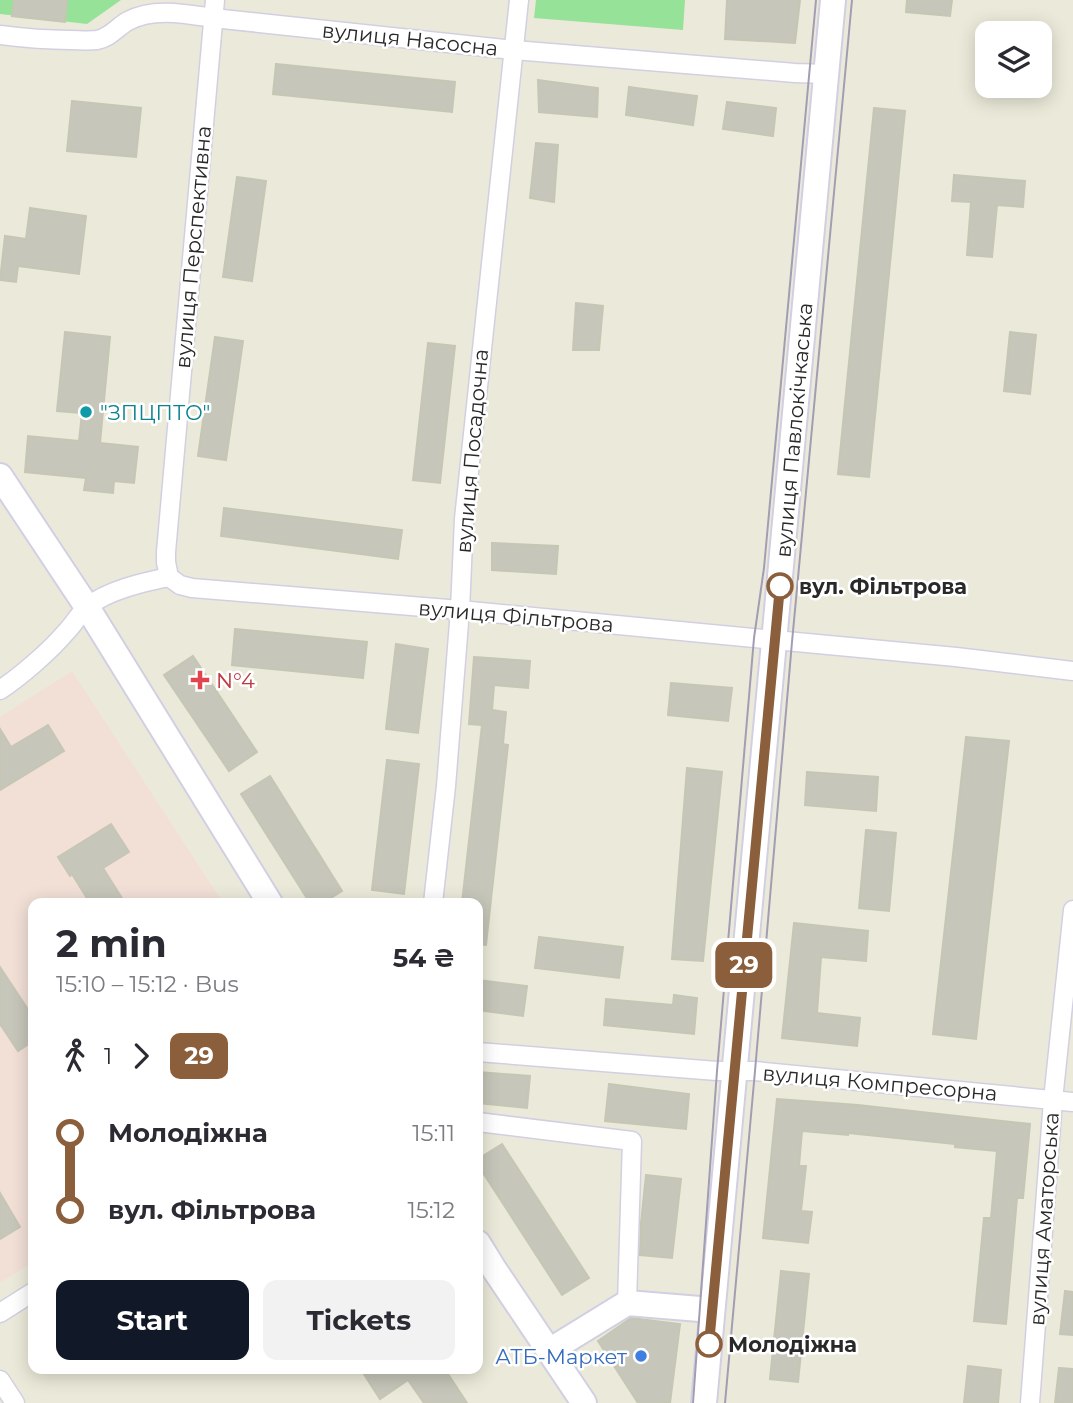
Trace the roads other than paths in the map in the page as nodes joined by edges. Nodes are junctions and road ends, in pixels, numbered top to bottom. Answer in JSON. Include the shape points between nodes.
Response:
{"nodes":[{"id":1,"x":519,"y":0,"type":"edge"},
{"id":2,"x":833,"y":0,"type":"edge"},
{"id":3,"x":214,"y":9,"type":"edge"},
{"id":4,"x":0,"y":35,"type":"edge"},
{"id":5,"x":514,"y":50,"type":"junction"},
{"id":6,"x":827,"y":74,"type":"junction"},
{"id":7,"x":0,"y":476,"type":"edge"},
{"id":8,"x":169,"y":577,"type":"junction"},
{"id":9,"x":87,"y":607,"type":"junction"},
{"id":10,"x":460,"y":610,"type":"junction"},
{"id":11,"x":775,"y":640,"type":"junction"},
{"id":12,"x":1073,"y":671,"type":"edge"},
{"id":13,"x":0,"y":690,"type":"edge"},
{"id":14,"x":267,"y":898,"type":"edge"},
{"id":15,"x":434,"y":898,"type":"edge"},
{"id":16,"x":1073,"y":910,"type":"edge"},
{"id":17,"x":483,"y":1052,"type":"edge"},
{"id":18,"x":734,"y":1070,"type":"junction"},
{"id":19,"x":1053,"y":1100,"type":"junction"},
{"id":20,"x":1073,"y":1102,"type":"edge"},
{"id":21,"x":483,"y":1123,"type":"edge"},
{"id":22,"x":483,"y":1251,"type":"edge"},
{"id":23,"x":28,"y":1295,"type":"edge"},
{"id":24,"x":627,"y":1303,"type":"junction"},
{"id":25,"x":712,"y":1310,"type":"junction"},
{"id":26,"x":0,"y":1313,"type":"edge"},
{"id":27,"x":549,"y":1351,"type":"junction"},
{"id":28,"x":0,"y":1380,"type":"edge"},
{"id":29,"x":15,"y":1403,"type":"edge"},
{"id":30,"x":584,"y":1403,"type":"edge"},
{"id":31,"x":704,"y":1403,"type":"edge"},
{"id":32,"x":1030,"y":1403,"type":"edge"}],
"edges":[{"from":1,"to":5,"type":"street","name":"вулиця Посадочна"},
{"from":2,"to":6,"type":"street","name":"вулиця Павлокічкаська"},
{"from":3,"to":4,"type":"street","name":"вулиця Насосна","via":[[139,16],[93,41]]},
{"from":3,"to":5,"type":"street","name":"вулиця Насосна"},
{"from":3,"to":8,"type":"street","name":"вулиця Перспективна","via":[[166,552]]},
{"from":5,"to":6,"type":"street","name":"вулиця Насосна"},
{"from":5,"to":10,"type":"street","name":"вулиця Посадочна","via":[[464,519]]},
{"from":6,"to":11,"type":"street","name":"вулиця Павлокічкаська"},
{"from":7,"to":9,"type":"street"},
{"from":8,"to":9,"type":"street","via":[[139,583]]},
{"from":8,"to":10,"type":"street","name":"вулиця Фільтрова","via":[[192,588]]},
{"from":9,"to":13,"type":"street","via":[[65,634]]},
{"from":9,"to":14,"type":"street"},
{"from":10,"to":11,"type":"street","name":"вулиця Фільтрова"},
{"from":10,"to":15,"type":"street","name":"вулиця Посадочна"},
{"from":11,"to":12,"type":"street","name":"вулиця Фільтрова"},
{"from":11,"to":18,"type":"street","name":"вулиця Павлокічкаська"},
{"from":16,"to":19,"type":"street","name":"вулиця Аматорська"},
{"from":17,"to":18,"type":"street","name":"вулиця Компресорна"},
{"from":18,"to":19,"type":"street","name":"вулиця Компресорна"},
{"from":18,"to":25,"type":"street","name":"вулиця Павлокічкаська"},
{"from":19,"to":20,"type":"street","name":"вулиця Компресорна"},
{"from":19,"to":32,"type":"street","name":"вулиця Аматорська"},
{"from":21,"to":24,"type":"street","via":[[632,1141]]},
{"from":22,"to":27,"type":"street"},
{"from":23,"to":26,"type":"street"},
{"from":24,"to":25,"type":"street"},
{"from":24,"to":27,"type":"street"},
{"from":25,"to":31,"type":"street","name":"вулиця Павлокічкаська"},
{"from":27,"to":30,"type":"street"},
{"from":28,"to":29,"type":"street"}]}
